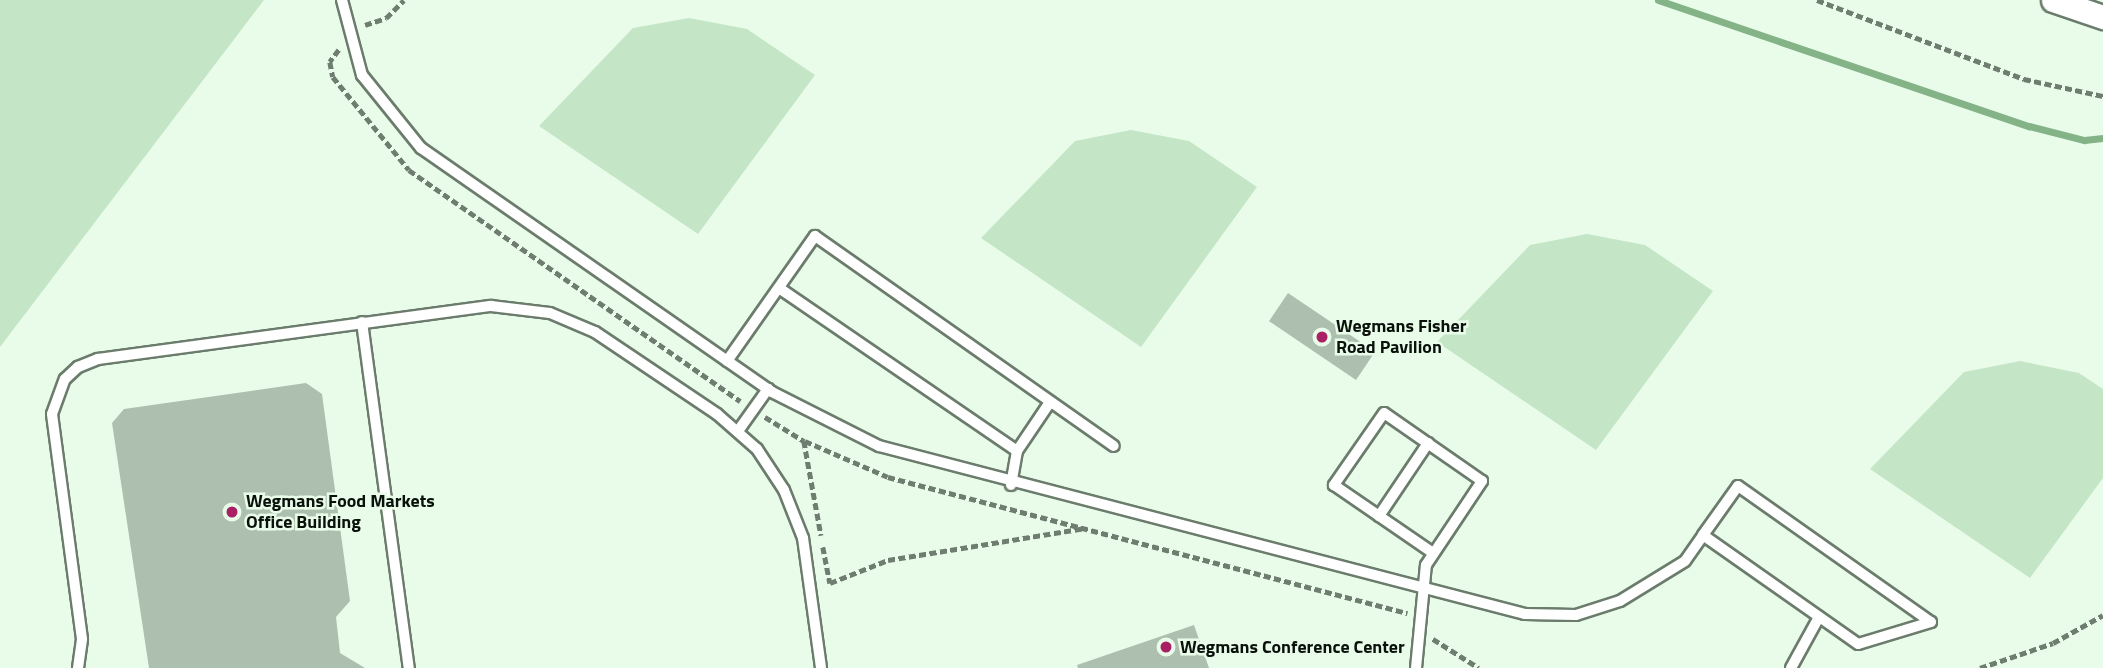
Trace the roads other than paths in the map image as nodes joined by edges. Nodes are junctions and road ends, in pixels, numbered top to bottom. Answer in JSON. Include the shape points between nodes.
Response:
{"nodes":[{"id":1,"x":342,"y":0,"type":"edge"},
{"id":2,"x":2053,"y":0,"type":"edge"},
{"id":3,"x":2103,"y":17,"type":"edge"},
{"id":4,"x":779,"y":288,"type":"junction"},
{"id":5,"x":362,"y":322,"type":"junction"},
{"id":6,"x":727,"y":361,"type":"junction"},
{"id":7,"x":768,"y":389,"type":"junction"},
{"id":8,"x":1050,"y":402,"type":"junction"},
{"id":9,"x":738,"y":431,"type":"junction"},
{"id":10,"x":1428,"y":443,"type":"junction"},
{"id":11,"x":1115,"y":446,"type":"dead end"},
{"id":12,"x":1017,"y":451,"type":"junction"},
{"id":13,"x":1011,"y":485,"type":"junction"},
{"id":14,"x":1379,"y":516,"type":"junction"},
{"id":15,"x":1703,"y":535,"type":"junction"},
{"id":16,"x":1433,"y":553,"type":"junction"},
{"id":17,"x":1423,"y":590,"type":"junction"},
{"id":18,"x":1819,"y":617,"type":"junction"},
{"id":19,"x":78,"y":668,"type":"edge"},
{"id":20,"x":409,"y":668,"type":"edge"},
{"id":21,"x":821,"y":668,"type":"edge"},
{"id":22,"x":1416,"y":668,"type":"edge"},
{"id":23,"x":1791,"y":668,"type":"edge"}],
"edges":[{"from":1,"to":6,"type":"lane","via":[[348,39],[362,75],[421,148]]},
{"from":2,"to":3,"type":"street"},
{"from":4,"to":6,"type":"lane"},
{"from":4,"to":8,"type":"lane","via":[[815,236]]},
{"from":4,"to":12,"type":"lane"},
{"from":5,"to":9,"type":"lane","via":[[491,306],[550,313],[596,332]]},
{"from":5,"to":19,"type":"lane","via":[[98,359],[65,379],[52,414],[82,639]]},
{"from":5,"to":20,"type":"lane"},
{"from":6,"to":7,"type":"lane"},
{"from":7,"to":9,"type":"lane"},
{"from":7,"to":13,"type":"lane","via":[[879,446]]},
{"from":8,"to":11,"type":"lane"},
{"from":8,"to":12,"type":"lane"},
{"from":9,"to":21,"type":"lane","via":[[770,465],[803,538]]},
{"from":10,"to":14,"type":"lane"},
{"from":10,"to":14,"type":"lane","via":[[1384,413],[1334,485]]},
{"from":10,"to":16,"type":"lane","via":[[1482,481]]},
{"from":12,"to":13,"type":"lane"},
{"from":13,"to":17,"type":"lane"},
{"from":14,"to":16,"type":"lane"},
{"from":15,"to":17,"type":"lane","via":[[1685,561],[1647,588],[1576,615],[1525,614]]},
{"from":15,"to":18,"type":"lane"},
{"from":15,"to":18,"type":"lane","via":[[1738,486],[1931,622],[1858,644]]},
{"from":16,"to":17,"type":"lane"},
{"from":17,"to":22,"type":"lane"},
{"from":18,"to":23,"type":"lane"}]}
